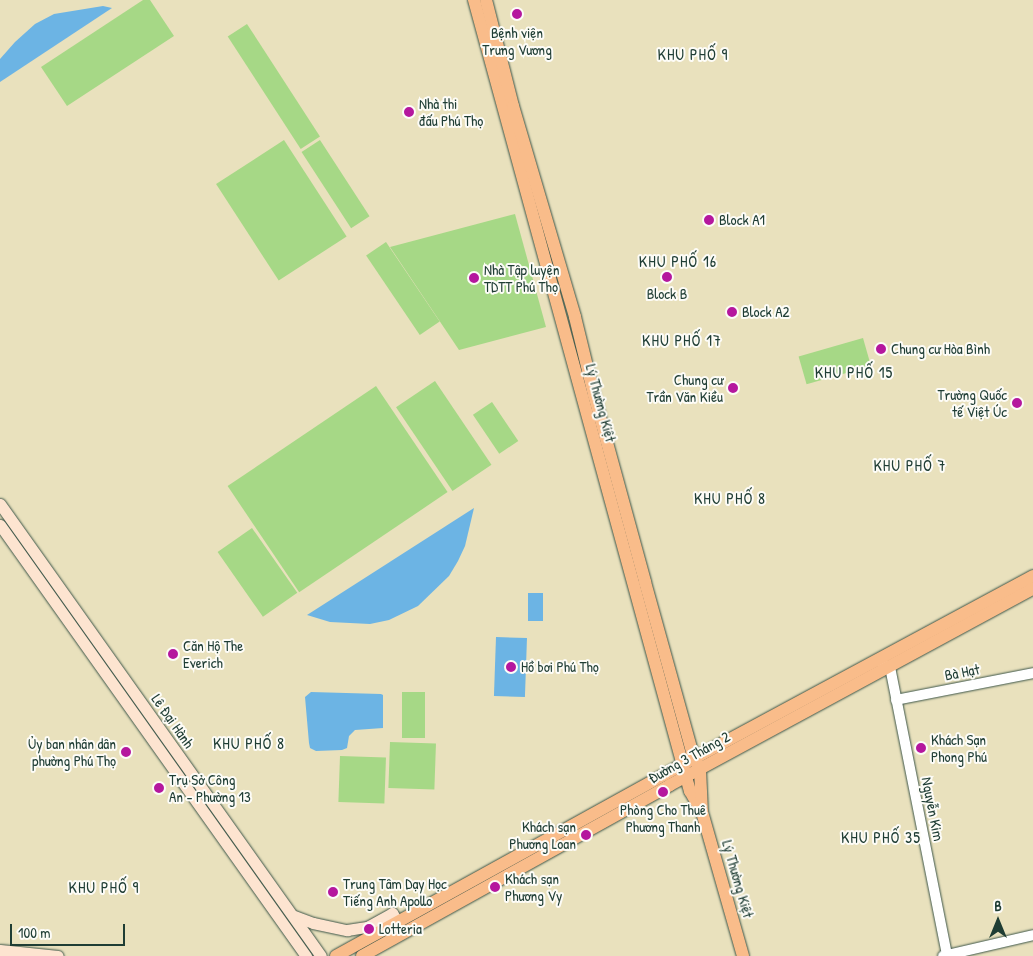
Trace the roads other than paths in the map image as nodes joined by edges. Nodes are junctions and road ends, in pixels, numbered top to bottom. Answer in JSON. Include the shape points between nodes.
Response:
{"nodes":[{"id":1,"x":474,"y":0,"type":"edge"},
{"id":2,"x":486,"y":0,"type":"edge"},
{"id":3,"x":2,"y":512,"type":"edge"},
{"id":4,"x":0,"y":525,"type":"edge"},
{"id":5,"x":1033,"y":576,"type":"edge"},
{"id":6,"x":1033,"y":589,"type":"edge"},
{"id":7,"x":874,"y":661,"type":"junction"},
{"id":8,"x":890,"y":667,"type":"junction"},
{"id":9,"x":1033,"y":673,"type":"edge"},
{"id":10,"x":896,"y":700,"type":"junction"},
{"id":11,"x":687,"y":734,"type":"junction"},
{"id":12,"x":725,"y":742,"type":"junction"},
{"id":13,"x":679,"y":748,"type":"junction"},
{"id":14,"x":698,"y":764,"type":"junction"},
{"id":15,"x":685,"y":770,"type":"junction"},
{"id":16,"x":669,"y":779,"type":"junction"},
{"id":17,"x":693,"y":797,"type":"junction"},
{"id":18,"x":702,"y":812,"type":"junction"},
{"id":19,"x":294,"y":916,"type":"junction"},
{"id":20,"x":398,"y":922,"type":"junction"},
{"id":21,"x":1033,"y":935,"type":"edge"},
{"id":22,"x":0,"y":950,"type":"edge"},
{"id":23,"x":58,"y":956,"type":"edge"},
{"id":24,"x":306,"y":956,"type":"edge"},
{"id":25,"x":321,"y":956,"type":"edge"},
{"id":26,"x":336,"y":956,"type":"edge"},
{"id":27,"x":362,"y":956,"type":"edge"},
{"id":28,"x":743,"y":956,"type":"edge"},
{"id":29,"x":945,"y":956,"type":"edge"}],
"edges":[{"from":1,"to":13,"type":"main road","name":"Lý Thường Kiệt"},
{"from":2,"to":11,"type":"main road","name":"Lý Thường Kiệt"},
{"from":3,"to":19,"type":"main road","name":"Lê Đại Hành"},
{"from":4,"to":24,"type":"main road","name":"Lê Đại Hành"},
{"from":5,"to":7,"type":"main road"},
{"from":6,"to":8,"type":"main road","name":"Đường 3 Tháng 2"},
{"from":7,"to":8,"type":"street"},
{"from":7,"to":12,"type":"main road","name":"Đường 3 Tháng 2"},
{"from":8,"to":10,"type":"street","name":"Nguyễn Kim"},
{"from":8,"to":14,"type":"main road","name":"Đường 3 Tháng 2"},
{"from":9,"to":10,"type":"street","name":"Bà Hạt"},
{"from":10,"to":29,"type":"street","name":"Nguyễn Kim"},
{"from":11,"to":12,"type":"main road","via":[[703,742]]},
{"from":11,"to":14,"type":"main road","name":"Lý Thường Kiệt"},
{"from":12,"to":14,"type":"main road","name":"Đường 3 Tháng 2"},
{"from":13,"to":15,"type":"main road","name":"Lý Thường Kiệt"},
{"from":13,"to":16,"type":"main road"},
{"from":14,"to":15,"type":"main road","name":"Đường 3 Tháng 2"},
{"from":14,"to":18,"type":"main road","name":"Lý Thường Kiệt"},
{"from":15,"to":16,"type":"main road","name":"Đường 3 Tháng 2"},
{"from":15,"to":17,"type":"main road","name":"Lý Thường Kiệt"},
{"from":16,"to":17,"type":"main road"},
{"from":16,"to":20,"type":"main road","name":"Đường 3 Tháng 2"},
{"from":16,"to":27,"type":"main road","name":"Đường 3 Tháng 2"},
{"from":17,"to":18,"type":"main road","name":"Lý Thường Kiệt"},
{"from":18,"to":28,"type":"main road","name":"Lý Thường Kiệt"},
{"from":19,"to":20,"type":"main road","via":[[347,930],[366,927],[392,913]]},
{"from":19,"to":25,"type":"main road","name":"Lê Đại Hành"},
{"from":20,"to":26,"type":"main road","name":"Đường 3 Tháng 2"},
{"from":21,"to":29,"type":"street"},
{"from":22,"to":23,"type":"main road"}]}
